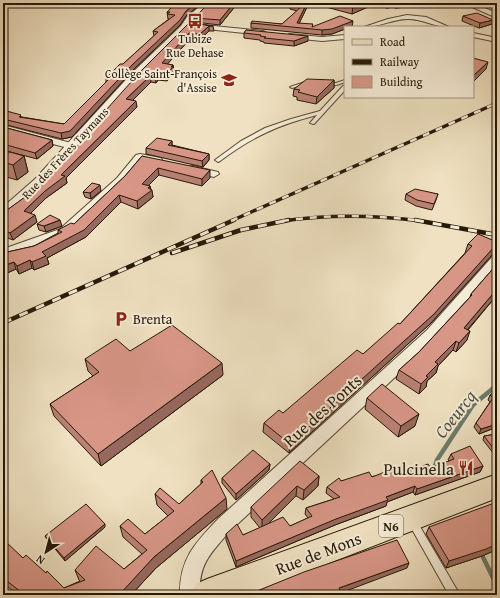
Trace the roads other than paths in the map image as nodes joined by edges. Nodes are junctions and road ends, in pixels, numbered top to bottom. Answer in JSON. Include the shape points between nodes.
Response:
{"nodes":[{"id":1,"x":208,"y":3,"type":"edge"},
{"id":2,"x":382,"y":3,"type":"edge"},
{"id":3,"x":466,"y":3,"type":"edge"},
{"id":4,"x":388,"y":8,"type":"dead end"},
{"id":5,"x":497,"y":16,"type":"edge"},
{"id":6,"x":187,"y":25,"type":"junction"},
{"id":7,"x":372,"y":26,"type":"edge"},
{"id":8,"x":443,"y":26,"type":"edge"},
{"id":9,"x":474,"y":35,"type":"edge"},
{"id":10,"x":344,"y":37,"type":"edge"},
{"id":11,"x":497,"y":40,"type":"edge"},
{"id":12,"x":344,"y":81,"type":"edge"},
{"id":13,"x":315,"y":82,"type":"edge"},
{"id":14,"x":322,"y":83,"type":"edge"},
{"id":15,"x":292,"y":87,"type":"dead end"},
{"id":16,"x":344,"y":88,"type":"edge"},
{"id":17,"x":322,"y":112,"type":"junction"},
{"id":18,"x":312,"y":123,"type":"dead end"},
{"id":19,"x":3,"y":128,"type":"edge"},
{"id":20,"x":72,"y":146,"type":"junction"},
{"id":21,"x":218,"y":160,"type":"dead end"},
{"id":22,"x":171,"y":164,"type":"edge"},
{"id":23,"x":185,"y":167,"type":"edge"},
{"id":24,"x":214,"y":174,"type":"dead end"},
{"id":25,"x":3,"y":215,"type":"edge"},
{"id":26,"x":3,"y":253,"type":"edge"},
{"id":27,"x":497,"y":259,"type":"edge"},
{"id":28,"x":497,"y":486,"type":"edge"},
{"id":29,"x":411,"y":518,"type":"junction"},
{"id":30,"x":190,"y":595,"type":"edge"},
{"id":31,"x":207,"y":595,"type":"edge"},
{"id":32,"x":455,"y":595,"type":"edge"}],
"edges":[{"from":1,"to":6,"type":"street","name":"Rue des Frères Taymans"},
{"from":2,"to":4,"type":"lane"},
{"from":3,"to":5,"type":"street"},
{"from":6,"to":10,"type":"street","via":[[322,39]]},
{"from":6,"to":20,"type":"street","name":"Rue des Frères Taymans","via":[[136,74]]},
{"from":7,"to":8,"type":"street","via":[[413,16],[423,17]]},
{"from":9,"to":11,"type":"street"},
{"from":12,"to":14,"type":"lane","via":[[330,85]]},
{"from":13,"to":15,"type":"lane"},
{"from":16,"to":17,"type":"lane"},
{"from":17,"to":18,"type":"lane"},
{"from":17,"to":21,"type":"lane","via":[[267,128],[238,144]]},
{"from":19,"to":20,"type":"street"},
{"from":20,"to":25,"type":"street","name":"Rue des Frères Taymans","via":[[40,182]]},
{"from":22,"to":26,"type":"street","via":[[140,157],[120,180],[64,231]]},
{"from":23,"to":24,"type":"street"},
{"from":27,"to":30,"type":"street","name":"Rue des Ponts","via":[[432,334],[224,525],[194,559],[189,583]]},
{"from":28,"to":29,"type":"main road","name":"Rue de Mons","number":"N6"},
{"from":29,"to":31,"type":"main road","name":"Rue de Mons","number":"N6"},
{"from":29,"to":32,"type":"lane"}]}
